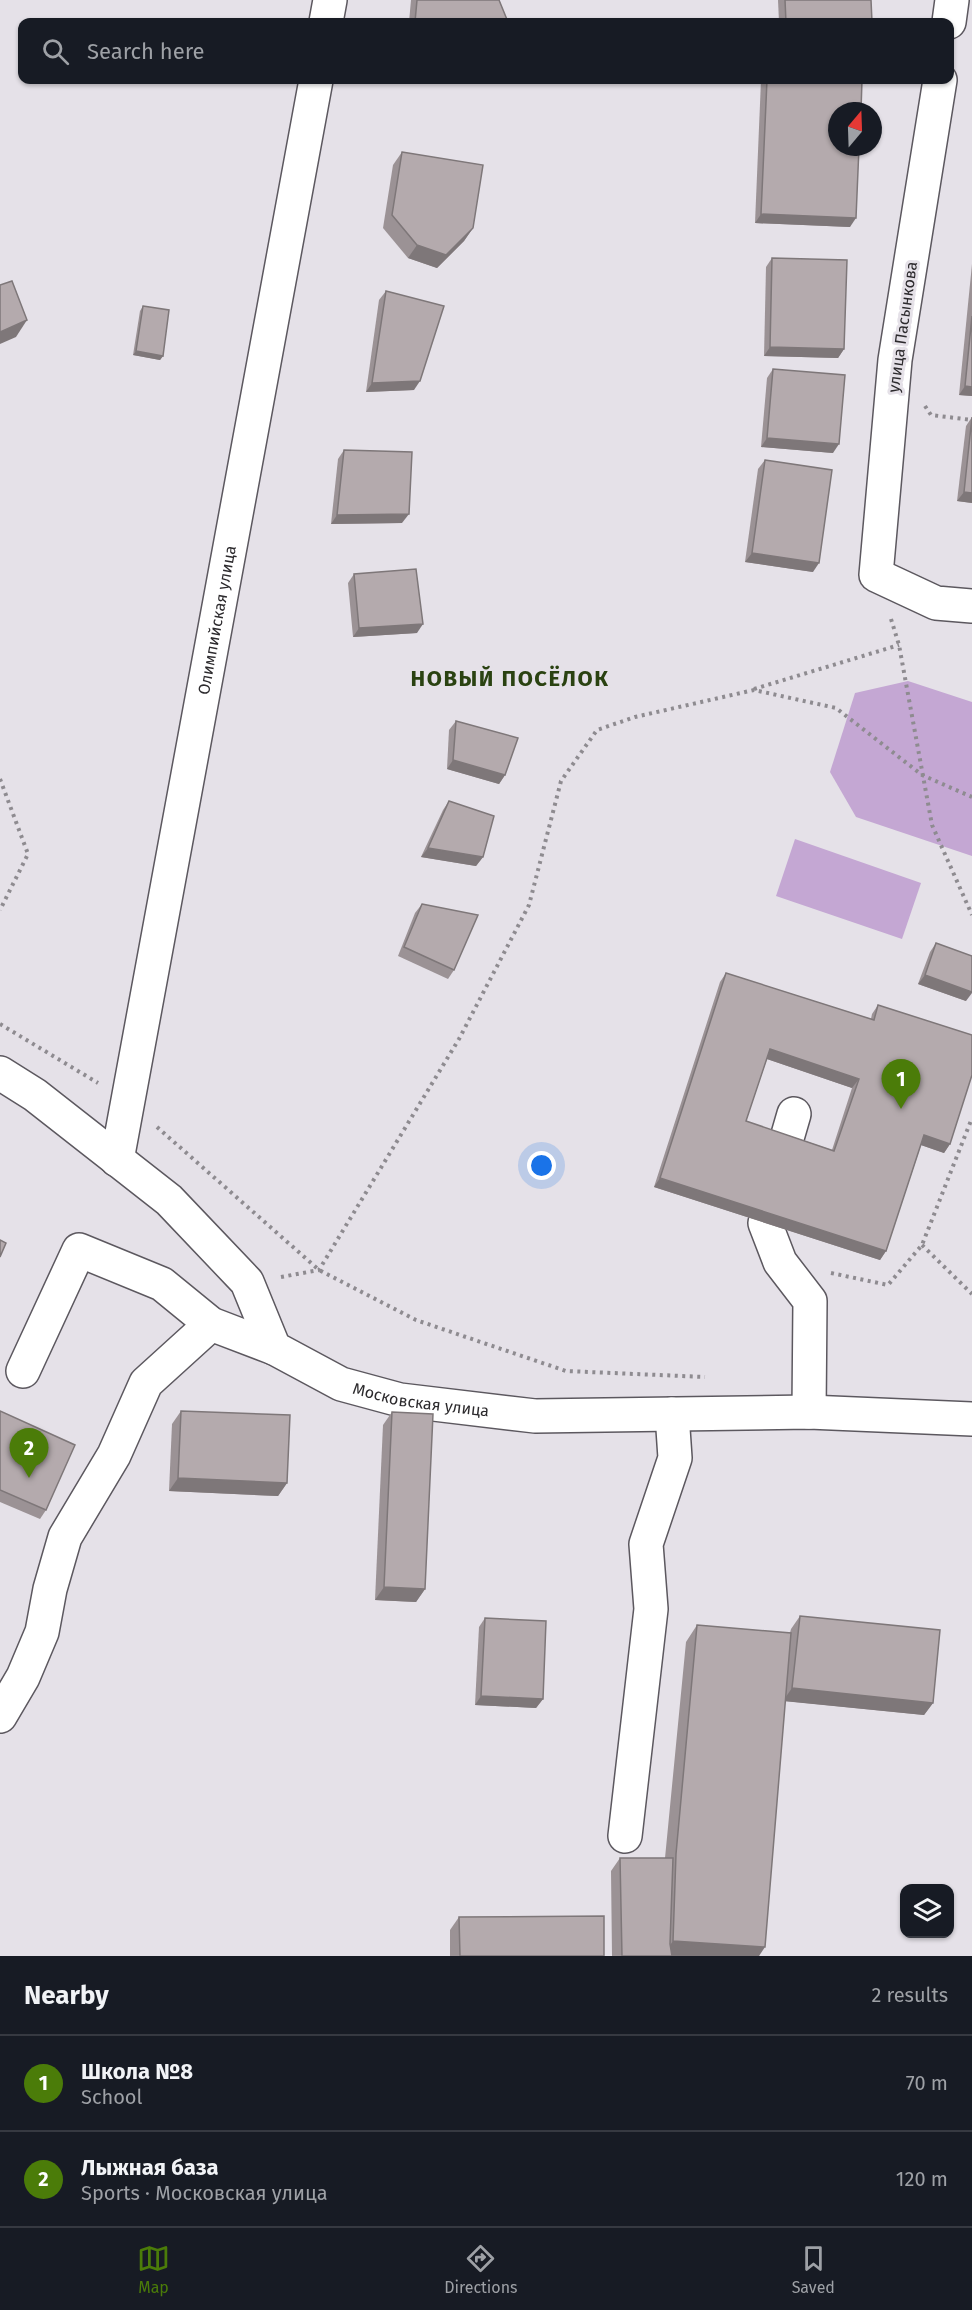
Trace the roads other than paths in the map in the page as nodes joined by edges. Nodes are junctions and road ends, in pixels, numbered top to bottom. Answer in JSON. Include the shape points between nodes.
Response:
{"nodes":[{"id":1,"x":330,"y":0,"type":"edge"},
{"id":2,"x":952,"y":0,"type":"edge"},
{"id":3,"x":327,"y":18,"type":"edge"},
{"id":4,"x":950,"y":18,"type":"edge"},
{"id":5,"x":315,"y":84,"type":"edge"},
{"id":6,"x":939,"y":84,"type":"edge"},
{"id":7,"x":972,"y":606,"type":"edge"},
{"id":8,"x":0,"y":1073,"type":"edge"},
{"id":9,"x":794,"y":1114,"type":"dead end"},
{"id":10,"x":785,"y":1145,"type":"edge"},
{"id":11,"x":117,"y":1160,"type":"junction"},
{"id":12,"x":765,"y":1223,"type":"edge"},
{"id":13,"x":211,"y":1324,"type":"junction"},
{"id":14,"x":274,"y":1348,"type":"junction"},
{"id":15,"x":23,"y":1371,"type":"dead end"},
{"id":16,"x":809,"y":1412,"type":"junction"},
{"id":17,"x":672,"y":1414,"type":"junction"},
{"id":18,"x":972,"y":1419,"type":"edge"},
{"id":19,"x":0,"y":1716,"type":"edge"},
{"id":20,"x":625,"y":1836,"type":"dead end"}],
"edges":[{"from":1,"to":3,"type":"street"},
{"from":2,"to":4,"type":"street"},
{"from":5,"to":11,"type":"street","name":"Олимпийская улица"},
{"from":6,"to":7,"type":"street","name":"улица Пасынкова","via":[[895,360],[876,575],[936,603]]},
{"from":8,"to":11,"type":"street","via":[[35,1095]]},
{"from":9,"to":10,"type":"street"},
{"from":11,"to":14,"type":"street","via":[[169,1200],[247,1282]]},
{"from":12,"to":16,"type":"street","via":[[780,1262],[810,1301]]},
{"from":13,"to":14,"type":"street","name":"Московская улица"},
{"from":13,"to":15,"type":"street","name":"Московская улица","via":[[162,1284],[79,1250]]},
{"from":13,"to":19,"type":"street","via":[[146,1383],[114,1455],[64,1537],[42,1632],[23,1677]]},
{"from":14,"to":17,"type":"street","name":"Московская улица","via":[[341,1384],[400,1400],[535,1416]]},
{"from":16,"to":17,"type":"street","name":"Московская улица"},
{"from":16,"to":18,"type":"street","name":"Московская улица"},
{"from":17,"to":20,"type":"street","via":[[675,1458],[646,1544],[651,1609]]}]}
